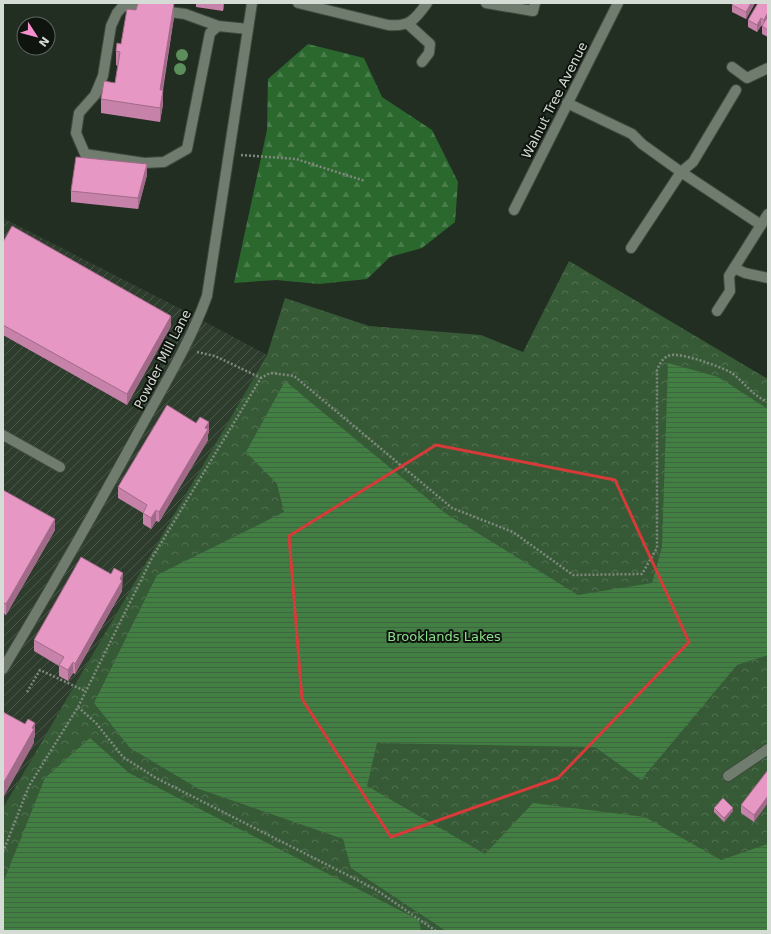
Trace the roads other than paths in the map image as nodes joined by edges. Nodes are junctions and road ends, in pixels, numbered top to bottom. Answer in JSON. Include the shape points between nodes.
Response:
{"nodes":[{"id":1,"x":252,"y":3,"type":"edge"},
{"id":2,"x":298,"y":3,"type":"edge"},
{"id":3,"x":427,"y":3,"type":"edge"},
{"id":4,"x":486,"y":3,"type":"edge"},
{"id":5,"x":535,"y":3,"type":"edge"},
{"id":6,"x":618,"y":3,"type":"edge"},
{"id":7,"x":408,"y":24,"type":"junction"},
{"id":8,"x":218,"y":26,"type":"junction"},
{"id":9,"x":248,"y":29,"type":"junction"},
{"id":10,"x":422,"y":62,"type":"dead end"},
{"id":11,"x":732,"y":67,"type":"dead end"},
{"id":12,"x":768,"y":68,"type":"edge"},
{"id":13,"x":736,"y":90,"type":"dead end"},
{"id":14,"x":568,"y":103,"type":"junction"},
{"id":15,"x":681,"y":172,"type":"junction"},
{"id":16,"x":514,"y":210,"type":"dead end"},
{"id":17,"x":768,"y":214,"type":"edge"},
{"id":18,"x":761,"y":225,"type":"junction"},
{"id":19,"x":630,"y":248,"type":"dead end"},
{"id":20,"x":734,"y":268,"type":"junction"},
{"id":21,"x":768,"y":278,"type":"edge"},
{"id":22,"x":717,"y":311,"type":"dead end"},
{"id":23,"x":3,"y":435,"type":"edge"},
{"id":24,"x":60,"y":467,"type":"dead end"},
{"id":25,"x":7,"y":652,"type":"edge"},
{"id":26,"x":3,"y":669,"type":"edge"},
{"id":27,"x":768,"y":749,"type":"edge"},
{"id":28,"x":728,"y":776,"type":"dead end"}],
"edges":[{"from":1,"to":9,"type":"street","name":"Powder Mill Lane"},
{"from":2,"to":7,"type":"street","via":[[388,25]]},
{"from":3,"to":7,"type":"street"},
{"from":4,"to":5,"type":"street","via":[[533,11]]},
{"from":6,"to":14,"type":"street","name":"Walnut Tree Avenue"},
{"from":7,"to":10,"type":"street","via":[[430,44],[429,53]]},
{"from":8,"to":8,"type":"street","via":[[210,33],[187,149],[164,162],[144,163],[85,154],[76,132],[79,113],[95,94],[103,76],[111,26],[123,6],[185,14]]},
{"from":8,"to":9,"type":"street"},
{"from":9,"to":25,"type":"street","name":"Powder Mill Lane","via":[[207,296],[197,323],[99,505]]},
{"from":11,"to":12,"type":"street","via":[[747,78]]},
{"from":13,"to":15,"type":"street","via":[[693,162]]},
{"from":14,"to":15,"type":"street","via":[[632,134]]},
{"from":14,"to":16,"type":"street","name":"Walnut Tree Avenue"},
{"from":15,"to":18,"type":"street"},
{"from":15,"to":19,"type":"street"},
{"from":17,"to":18,"type":"street"},
{"from":18,"to":20,"type":"street"},
{"from":20,"to":21,"type":"street"},
{"from":20,"to":22,"type":"street","via":[[729,276],[730,291]]},
{"from":23,"to":24,"type":"street"},
{"from":25,"to":26,"type":"street","name":"Powder Mill Lane"},
{"from":27,"to":28,"type":"street"}]}
